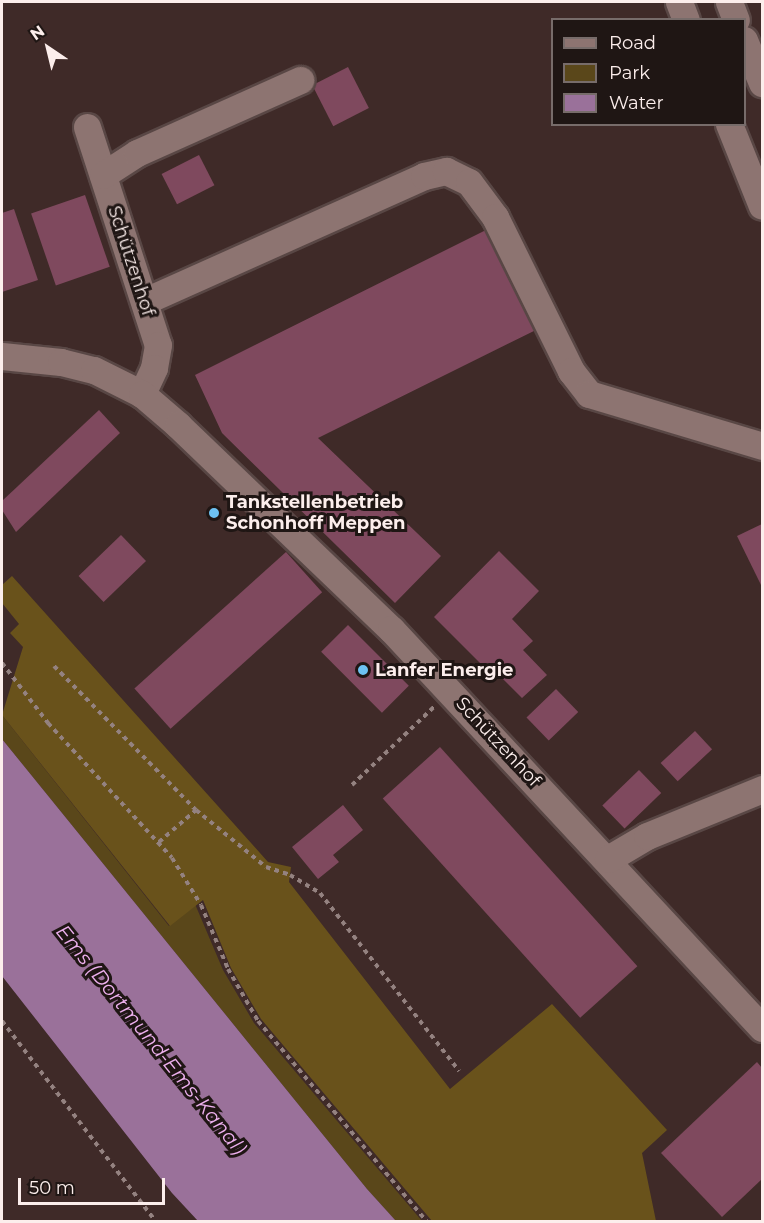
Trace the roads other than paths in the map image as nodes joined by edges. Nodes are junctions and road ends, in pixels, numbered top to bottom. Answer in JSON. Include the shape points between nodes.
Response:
{"nodes":[{"id":1,"x":679,"y":2,"type":"edge"},
{"id":2,"x":729,"y":2,"type":"edge"},
{"id":3,"x":685,"y":18,"type":"edge"},
{"id":4,"x":735,"y":18,"type":"edge"},
{"id":5,"x":746,"y":45,"type":"edge"},
{"id":6,"x":300,"y":80,"type":"dead end"},
{"id":7,"x":762,"y":83,"type":"edge"},
{"id":8,"x":730,"y":126,"type":"edge"},
{"id":9,"x":87,"y":127,"type":"dead end"},
{"id":10,"x":103,"y":175,"type":"junction"},
{"id":11,"x":762,"y":206,"type":"edge"},
{"id":12,"x":145,"y":301,"type":"junction"},
{"id":13,"x":2,"y":356,"type":"edge"},
{"id":14,"x":142,"y":394,"type":"junction"},
{"id":15,"x":762,"y":446,"type":"edge"},
{"id":16,"x":762,"y":789,"type":"edge"},
{"id":17,"x":608,"y":859,"type":"junction"},
{"id":18,"x":762,"y":1028,"type":"edge"}],
"edges":[{"from":1,"to":3,"type":"street"},
{"from":2,"to":4,"type":"street"},
{"from":5,"to":7,"type":"street"},
{"from":6,"to":10,"type":"street","via":[[137,153]]},
{"from":8,"to":11,"type":"street"},
{"from":9,"to":10,"type":"street","name":"Schützenhof"},
{"from":10,"to":12,"type":"street","name":"Schützenhof"},
{"from":12,"to":14,"type":"street","name":"Schützenhof","via":[[158,345],[154,368]]},
{"from":12,"to":15,"type":"street","via":[[424,176],[446,171],[469,182],[495,217],[571,371],[589,394]]},
{"from":13,"to":14,"type":"street","name":"Schützenhof","via":[[94,370]]},
{"from":14,"to":17,"type":"street","name":"Schützenhof","via":[[391,628]]},
{"from":16,"to":17,"type":"street","via":[[647,836]]},
{"from":17,"to":18,"type":"street","name":"Schützenhof"}]}
